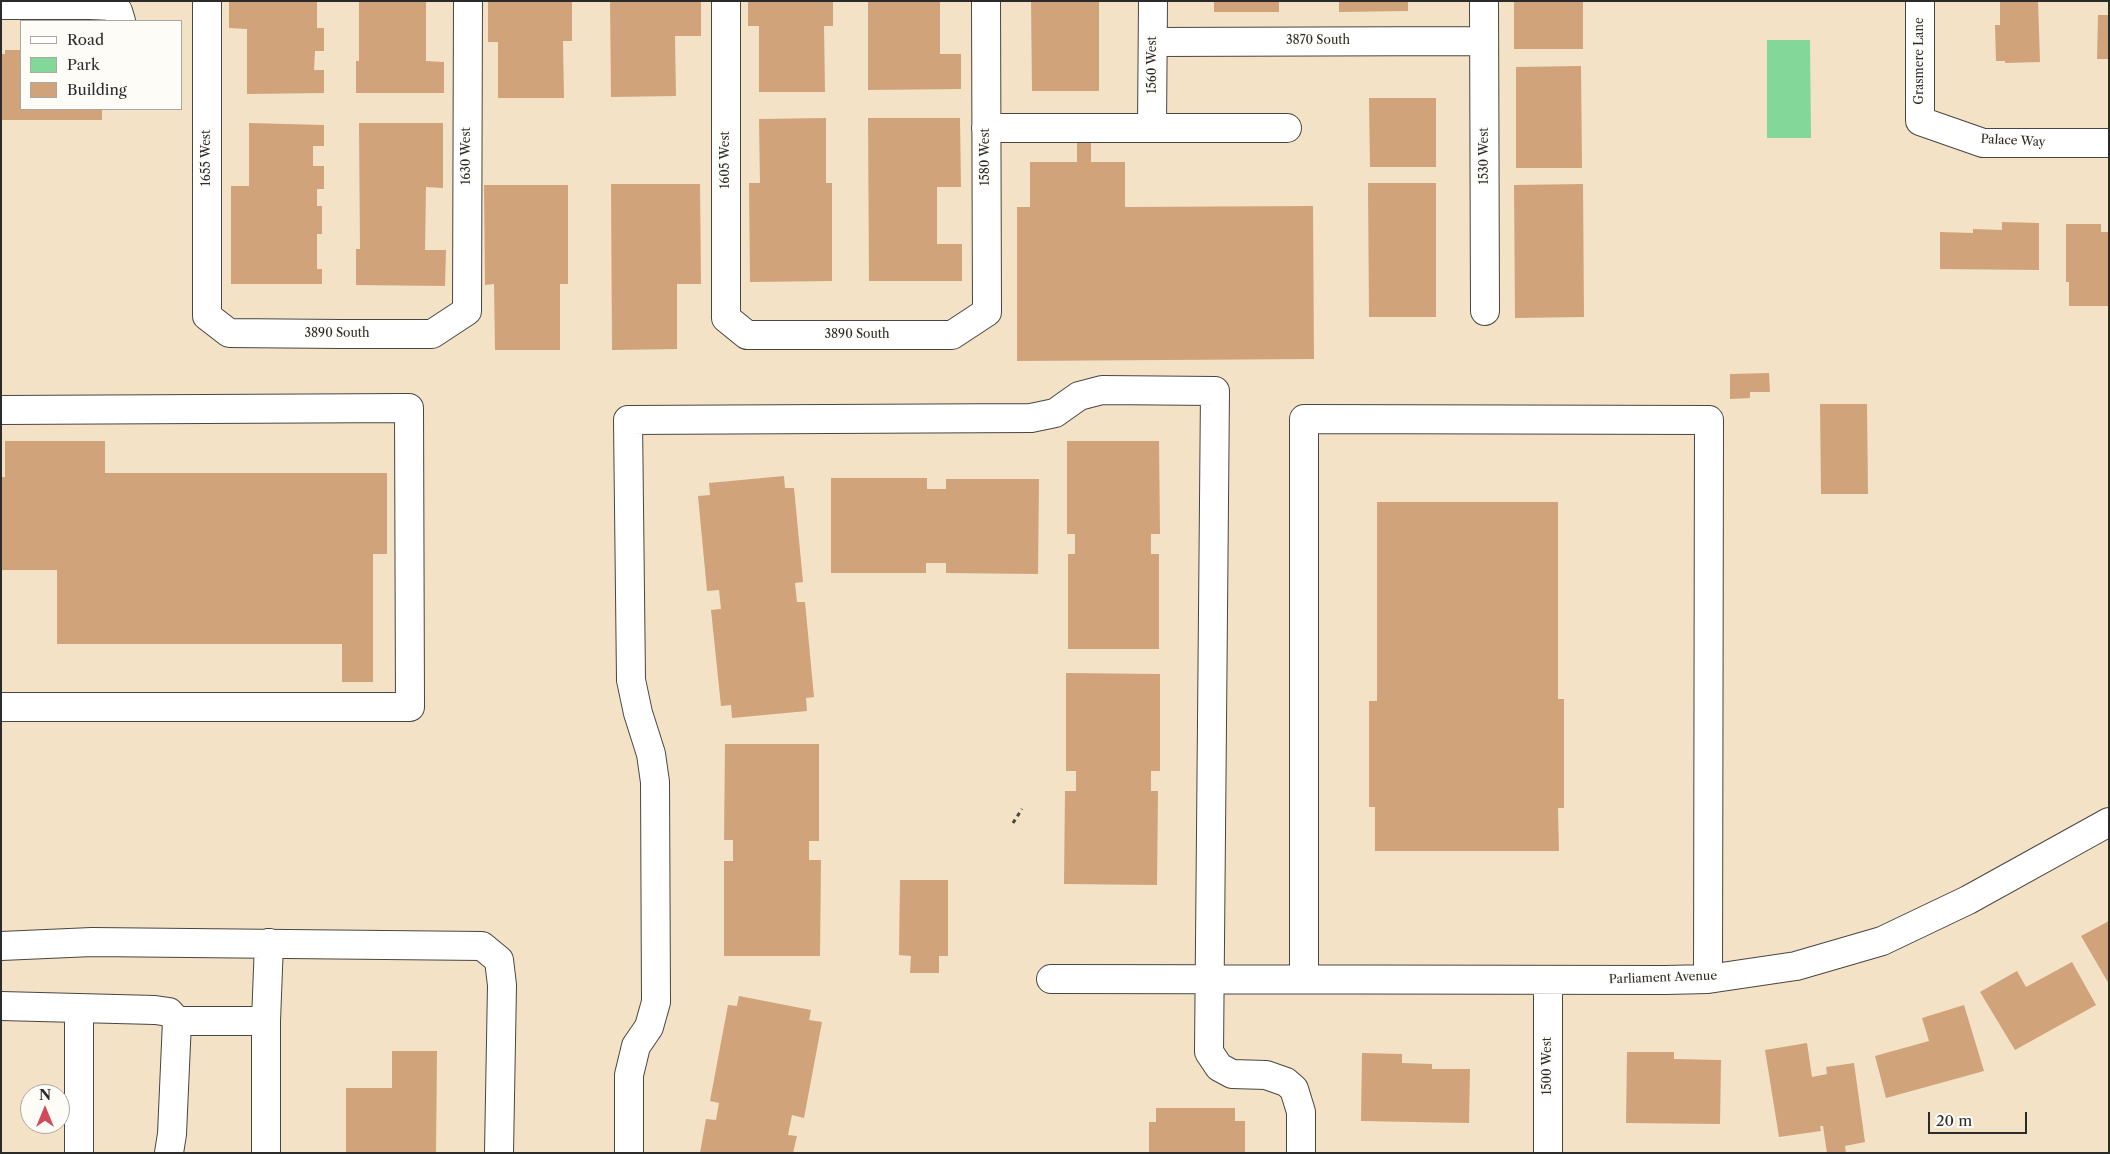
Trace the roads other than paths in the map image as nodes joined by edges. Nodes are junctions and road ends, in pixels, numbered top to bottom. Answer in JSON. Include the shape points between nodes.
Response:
{"nodes":[{"id":1,"x":207,"y":1,"type":"edge"},
{"id":2,"x":468,"y":1,"type":"edge"},
{"id":3,"x":726,"y":1,"type":"edge"},
{"id":4,"x":986,"y":1,"type":"edge"},
{"id":5,"x":1153,"y":1,"type":"edge"},
{"id":6,"x":1484,"y":1,"type":"edge"},
{"id":7,"x":1920,"y":1,"type":"edge"},
{"id":8,"x":90,"y":3,"type":"edge"},
{"id":9,"x":1,"y":5,"type":"edge"},
{"id":10,"x":121,"y":20,"type":"edge"},
{"id":11,"x":1484,"y":41,"type":"junction"},
{"id":12,"x":1153,"y":42,"type":"junction"},
{"id":13,"x":1920,"y":121,"type":"joint"},
{"id":14,"x":986,"y":128,"type":"junction"},
{"id":15,"x":1152,"y":128,"type":"junction"},
{"id":16,"x":1286,"y":128,"type":"dead end"},
{"id":17,"x":2109,"y":143,"type":"edge"},
{"id":18,"x":467,"y":311,"type":"joint"},
{"id":19,"x":1485,"y":311,"type":"dead end"},
{"id":20,"x":987,"y":312,"type":"joint"},
{"id":21,"x":207,"y":316,"type":"joint"},
{"id":22,"x":726,"y":318,"type":"joint"},
{"id":23,"x":1,"y":410,"type":"edge"},
{"id":24,"x":1,"y":707,"type":"edge"},
{"id":25,"x":2109,"y":822,"type":"edge"},
{"id":26,"x":269,"y":943,"type":"junction"},
{"id":27,"x":1,"y":946,"type":"edge"},
{"id":28,"x":1051,"y":978,"type":"dead end"},
{"id":29,"x":1708,"y":978,"type":"junction"},
{"id":30,"x":1210,"y":979,"type":"junction"},
{"id":31,"x":1304,"y":979,"type":"junction"},
{"id":32,"x":1548,"y":980,"type":"junction"},
{"id":33,"x":1,"y":1006,"type":"edge"},
{"id":34,"x":79,"y":1009,"type":"junction"},
{"id":35,"x":177,"y":1021,"type":"junction"},
{"id":36,"x":266,"y":1021,"type":"junction"},
{"id":37,"x":79,"y":1153,"type":"edge"},
{"id":38,"x":169,"y":1153,"type":"edge"},
{"id":39,"x":266,"y":1153,"type":"edge"},
{"id":40,"x":499,"y":1153,"type":"edge"},
{"id":41,"x":629,"y":1153,"type":"edge"},
{"id":42,"x":1301,"y":1153,"type":"edge"},
{"id":43,"x":1548,"y":1153,"type":"edge"}],
"edges":[{"from":1,"to":21,"type":"street","name":"1655 West"},
{"from":2,"to":18,"type":"street","name":"1630 West"},
{"from":3,"to":22,"type":"street","name":"1605 West"},
{"from":4,"to":14,"type":"street","name":"1580 West"},
{"from":5,"to":12,"type":"street","name":"1560 West"},
{"from":6,"to":11,"type":"street","name":"1530 West"},
{"from":7,"to":13,"type":"street","name":"Grasmere Lane"},
{"from":8,"to":9,"type":"street"},
{"from":8,"to":10,"type":"street","via":[[113,6]]},
{"from":11,"to":12,"type":"street","name":"3870 South"},
{"from":11,"to":19,"type":"street","name":"1530 West"},
{"from":12,"to":15,"type":"street","name":"1560 West"},
{"from":13,"to":17,"type":"street","name":"Palace Way","via":[[1983,142]]},
{"from":14,"to":15,"type":"street"},
{"from":14,"to":20,"type":"street","name":"1580 West"},
{"from":15,"to":16,"type":"street"},
{"from":18,"to":21,"type":"street","name":"3890 South","via":[[432,334],[228,333]]},
{"from":20,"to":22,"type":"street","name":"3890 South","via":[[952,335],[747,335]]},
{"from":23,"to":24,"type":"street","via":[[409,408],[410,707]]},
{"from":25,"to":29,"type":"street","name":"Parliament Avenue","via":[[1968,900],[1882,941],[1796,966]]},
{"from":26,"to":27,"type":"street","via":[[92,942]]},
{"from":26,"to":36,"type":"street"},
{"from":26,"to":40,"type":"street","via":[[482,946],[499,960],[502,984]]},
{"from":28,"to":30,"type":"street","name":"Parliament Avenue"},
{"from":29,"to":31,"type":"street","via":[[1709,420],[1304,419]]},
{"from":29,"to":32,"type":"street","name":"Parliament Avenue"},
{"from":30,"to":31,"type":"street","name":"Parliament Avenue"},
{"from":30,"to":41,"type":"street","via":[[1215,391],[1102,390],[1079,396],[1055,413],[1031,418],[628,420],[631,680],[651,754],[655,782],[656,992],[649,1027],[636,1046],[629,1076]]},
{"from":30,"to":42,"type":"street","via":[[1209,1052],[1219,1067],[1232,1074],[1266,1076],[1286,1082],[1294,1089],[1301,1112]]},
{"from":31,"to":32,"type":"street","name":"Parliament Avenue"},
{"from":32,"to":43,"type":"street","name":"1500 West"},
{"from":33,"to":34,"type":"street"},
{"from":34,"to":35,"type":"street","via":[[155,1010],[169,1012]]},
{"from":34,"to":37,"type":"street"},
{"from":35,"to":36,"type":"street"},
{"from":35,"to":38,"type":"street"},
{"from":36,"to":39,"type":"street"}]}
